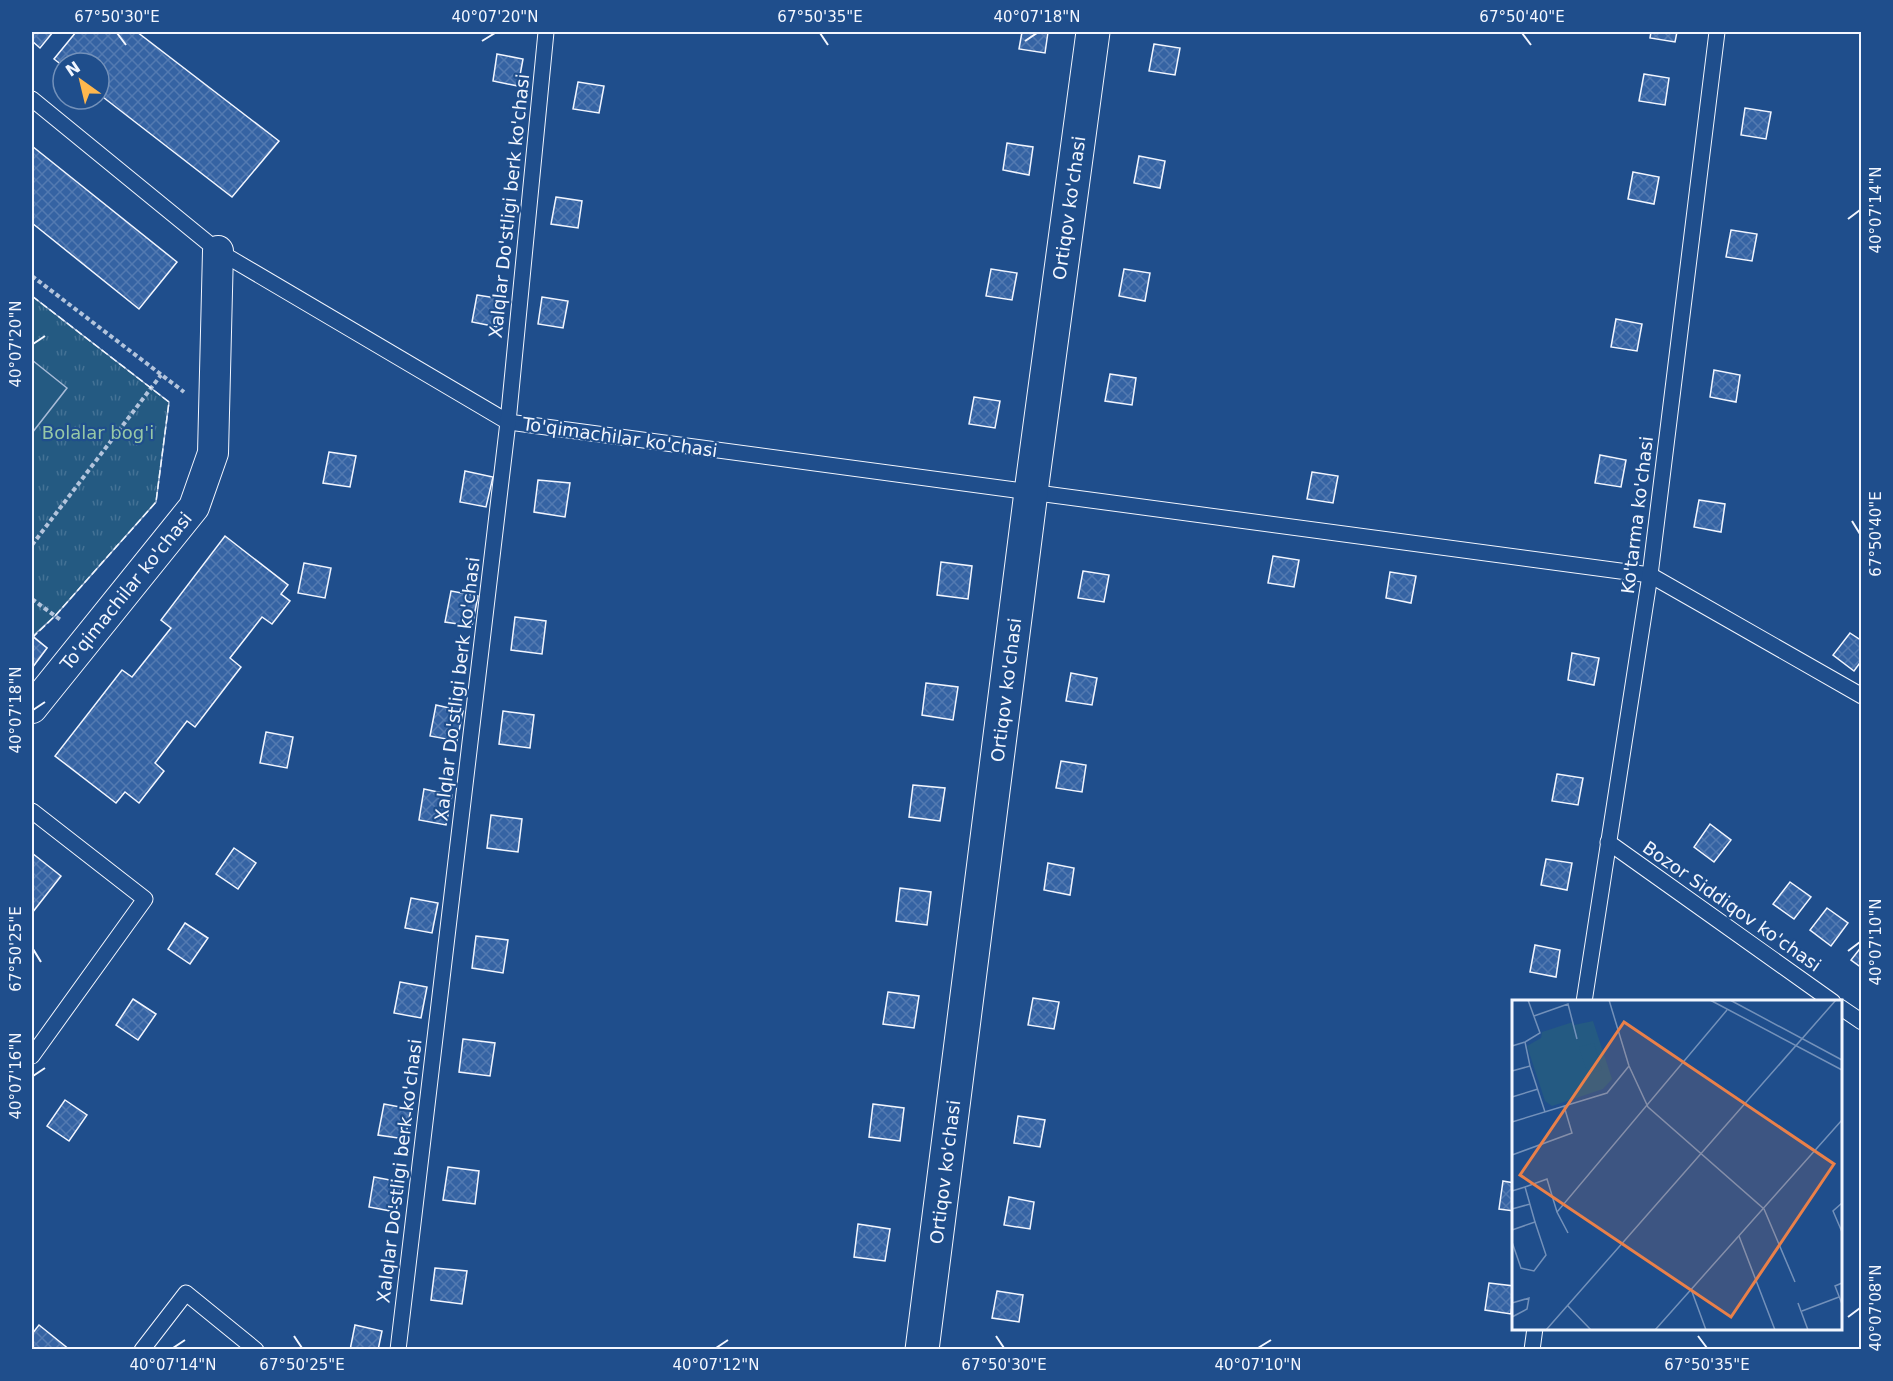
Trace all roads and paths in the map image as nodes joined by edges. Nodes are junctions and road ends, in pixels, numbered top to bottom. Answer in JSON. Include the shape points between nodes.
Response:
{"nodes":[{"id":1,"x":546,"y":32,"type":"edge"},
{"id":2,"x":1093,"y":32,"type":"edge"},
{"id":3,"x":1717,"y":32,"type":"edge"},
{"id":4,"x":32,"y":99,"type":"edge"},
{"id":5,"x":218,"y":251,"type":"junction"},
{"id":6,"x":32,"y":276,"type":"edge"},
{"id":7,"x":508,"y":422,"type":"junction"},
{"id":8,"x":1031,"y":492,"type":"junction"},
{"id":9,"x":32,"y":545,"type":"edge"},
{"id":10,"x":1650,"y":575,"type":"junction"},
{"id":11,"x":1862,"y":696,"type":"edge"},
{"id":12,"x":32,"y":708,"type":"edge"},
{"id":13,"x":32,"y":811,"type":"edge"},
{"id":14,"x":1608,"y":842,"type":"junction"},
{"id":15,"x":1584,"y":1000,"type":"edge"},
{"id":16,"x":1830,"y":1000,"type":"edge"},
{"id":17,"x":1842,"y":1008,"type":"edge"},
{"id":18,"x":1862,"y":1022,"type":"edge"},
{"id":19,"x":32,"y":1056,"type":"edge"},
{"id":20,"x":1535,"y":1330,"type":"edge"},
{"id":21,"x":142,"y":1350,"type":"edge"},
{"id":22,"x":256,"y":1350,"type":"edge"},
{"id":23,"x":398,"y":1350,"type":"edge"},
{"id":24,"x":922,"y":1350,"type":"edge"},
{"id":25,"x":1532,"y":1350,"type":"edge"}],
"edges":[{"from":1,"to":7,"type":"lane","name":"Xalqlar Do'stligi berk ko'chasi"},
{"from":2,"to":8,"type":"street","name":"Ortiqov ko'chasi"},
{"from":3,"to":10,"type":"lane","name":"Ko'tarma ko'chasi"},
{"from":4,"to":5,"type":"lane","name":"To'qimachilar ko'chasi"},
{"from":5,"to":7,"type":"lane","name":"To'qimachilar ko'chasi"},
{"from":5,"to":12,"type":"street","name":"To'qimachilar ko'chasi","via":[[213,453],[194,507]]},
{"from":6,"to":9,"type":"path","via":[[161,375]]},
{"from":7,"to":8,"type":"lane","name":"To'qimachilar ko'chasi"},
{"from":7,"to":23,"type":"lane","name":"Xalqlar Do'stligi berk ko'chasi"},
{"from":8,"to":10,"type":"lane","name":"To'qimachilar ko'chasi"},
{"from":8,"to":24,"type":"street","name":"Ortiqov ko'chasi"},
{"from":10,"to":11,"type":"lane"},
{"from":10,"to":14,"type":"lane","name":"Ko'tarma ko'chasi"},
{"from":13,"to":19,"type":"lane","via":[[144,899]]},
{"from":14,"to":15,"type":"lane","name":"Ko'tarma ko'chasi"},
{"from":14,"to":16,"type":"lane","name":"Bozor Siddiqov ko'chasi"},
{"from":17,"to":18,"type":"lane"},
{"from":20,"to":25,"type":"lane"},
{"from":21,"to":22,"type":"lane","via":[[186,1293]]}]}
